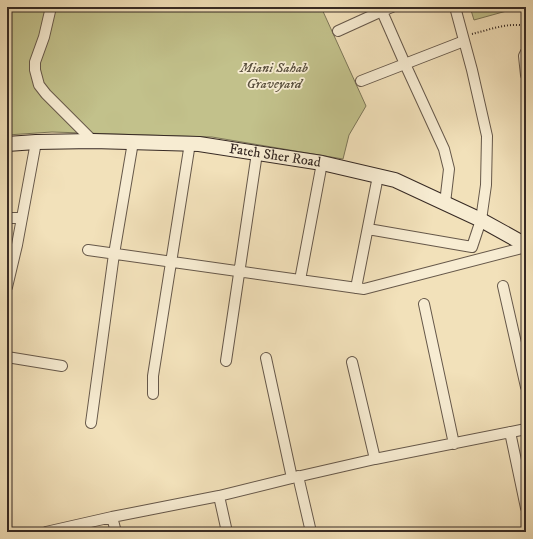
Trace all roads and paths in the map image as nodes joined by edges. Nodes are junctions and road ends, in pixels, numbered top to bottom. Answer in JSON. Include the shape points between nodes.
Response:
{"nodes":[{"id":1,"x":51,"y":7,"type":"edge"},
{"id":2,"x":392,"y":7,"type":"edge"},
{"id":3,"x":455,"y":7,"type":"edge"},
{"id":4,"x":381,"y":9,"type":"edge"},
{"id":5,"x":526,"y":26,"type":"edge"},
{"id":6,"x":338,"y":31,"type":"dead end"},
{"id":7,"x":464,"y":38,"type":"junction"},
{"id":8,"x":526,"y":52,"type":"edge"},
{"id":9,"x":405,"y":64,"type":"junction"},
{"id":10,"x":526,"y":75,"type":"edge"},
{"id":11,"x":360,"y":81,"type":"dead end"},
{"id":12,"x":93,"y":141,"type":"junction"},
{"id":13,"x":36,"y":142,"type":"junction"},
{"id":14,"x":133,"y":142,"type":"junction"},
{"id":15,"x":190,"y":143,"type":"junction"},
{"id":16,"x":7,"y":144,"type":"edge"},
{"id":17,"x":257,"y":153,"type":"junction"},
{"id":18,"x":322,"y":163,"type":"junction"},
{"id":19,"x":378,"y":176,"type":"junction"},
{"id":20,"x":445,"y":204,"type":"junction"},
{"id":21,"x":7,"y":218,"type":"edge"},
{"id":22,"x":22,"y":218,"type":"junction"},
{"id":23,"x":481,"y":220,"type":"junction"},
{"id":24,"x":368,"y":229,"type":"junction"},
{"id":25,"x":526,"y":246,"type":"edge"},
{"id":26,"x":88,"y":250,"type":"dead end"},
{"id":27,"x":114,"y":254,"type":"junction"},
{"id":28,"x":171,"y":262,"type":"junction"},
{"id":29,"x":239,"y":272,"type":"junction"},
{"id":30,"x":300,"y":280,"type":"junction"},
{"id":31,"x":7,"y":283,"type":"edge"},
{"id":32,"x":503,"y":286,"type":"dead end"},
{"id":33,"x":356,"y":288,"type":"junction"},
{"id":34,"x":424,"y":304,"type":"dead end"},
{"id":35,"x":7,"y":357,"type":"edge"},
{"id":36,"x":266,"y":358,"type":"dead end"},
{"id":37,"x":226,"y":361,"type":"dead end"},
{"id":38,"x":352,"y":362,"type":"dead end"},
{"id":39,"x":62,"y":366,"type":"dead end"},
{"id":40,"x":526,"y":387,"type":"edge"},
{"id":41,"x":153,"y":394,"type":"dead end"},
{"id":42,"x":91,"y":423,"type":"dead end"},
{"id":43,"x":526,"y":429,"type":"edge"},
{"id":44,"x":510,"y":432,"type":"junction"},
{"id":45,"x":454,"y":444,"type":"junction"},
{"id":46,"x":375,"y":459,"type":"junction"},
{"id":47,"x":295,"y":477,"type":"junction"},
{"id":48,"x":219,"y":496,"type":"junction"},
{"id":49,"x":526,"y":508,"type":"edge"},
{"id":50,"x":112,"y":517,"type":"junction"},
{"id":51,"x":46,"y":532,"type":"edge"},
{"id":52,"x":116,"y":532,"type":"edge"},
{"id":53,"x":226,"y":532,"type":"edge"},
{"id":54,"x":311,"y":532,"type":"edge"}],
"edges":[{"from":1,"to":12,"type":"street","via":[[35,62],[39,85]]},
{"from":2,"to":4,"type":"street"},
{"from":3,"to":7,"type":"street"},
{"from":4,"to":6,"type":"street"},
{"from":4,"to":9,"type":"street"},
{"from":5,"to":7,"type":"path","via":[[511,25]]},
{"from":7,"to":9,"type":"street"},
{"from":7,"to":23,"type":"street","via":[[486,136],[486,185]]},
{"from":8,"to":10,"type":"street"},
{"from":9,"to":11,"type":"street"},
{"from":9,"to":20,"type":"street","via":[[444,149],[449,169]]},
{"from":12,"to":13,"type":"street","name":"Fateh Sher Road"},
{"from":12,"to":14,"type":"street","name":"Fateh Sher Road"},
{"from":13,"to":16,"type":"street","name":"Fateh Sher Road"},
{"from":13,"to":22,"type":"street"},
{"from":14,"to":15,"type":"street","name":"Fateh Sher Road"},
{"from":14,"to":27,"type":"street"},
{"from":15,"to":17,"type":"street","name":"Fateh Sher Road"},
{"from":15,"to":28,"type":"street"},
{"from":17,"to":18,"type":"street","name":"Fateh Sher Road"},
{"from":17,"to":29,"type":"street"},
{"from":18,"to":19,"type":"street","name":"Fateh Sher Road"},
{"from":18,"to":30,"type":"street"},
{"from":19,"to":20,"type":"street","name":"Fateh Sher Road","via":[[395,180]]},
{"from":19,"to":24,"type":"street"},
{"from":20,"to":23,"type":"street","name":"Fateh Sher Road"},
{"from":21,"to":22,"type":"street"},
{"from":22,"to":31,"type":"street"},
{"from":23,"to":24,"type":"street","via":[[472,247]]},
{"from":23,"to":25,"type":"street","name":"Fateh Sher Road"},
{"from":24,"to":33,"type":"street"},
{"from":25,"to":33,"type":"street","via":[[364,289]]},
{"from":26,"to":27,"type":"street"},
{"from":27,"to":28,"type":"street"},
{"from":27,"to":42,"type":"street"},
{"from":28,"to":29,"type":"street"},
{"from":28,"to":41,"type":"street","via":[[153,376]]},
{"from":29,"to":30,"type":"street"},
{"from":29,"to":37,"type":"street"},
{"from":30,"to":33,"type":"street"},
{"from":32,"to":40,"type":"street"},
{"from":34,"to":45,"type":"street"},
{"from":35,"to":39,"type":"street"},
{"from":36,"to":47,"type":"street"},
{"from":38,"to":46,"type":"street"},
{"from":43,"to":44,"type":"street"},
{"from":44,"to":45,"type":"street"},
{"from":44,"to":49,"type":"street"},
{"from":45,"to":46,"type":"street"},
{"from":46,"to":47,"type":"street"},
{"from":47,"to":48,"type":"street"},
{"from":47,"to":54,"type":"street"},
{"from":48,"to":50,"type":"street"},
{"from":48,"to":53,"type":"street"},
{"from":50,"to":51,"type":"street"},
{"from":50,"to":52,"type":"street"}]}
